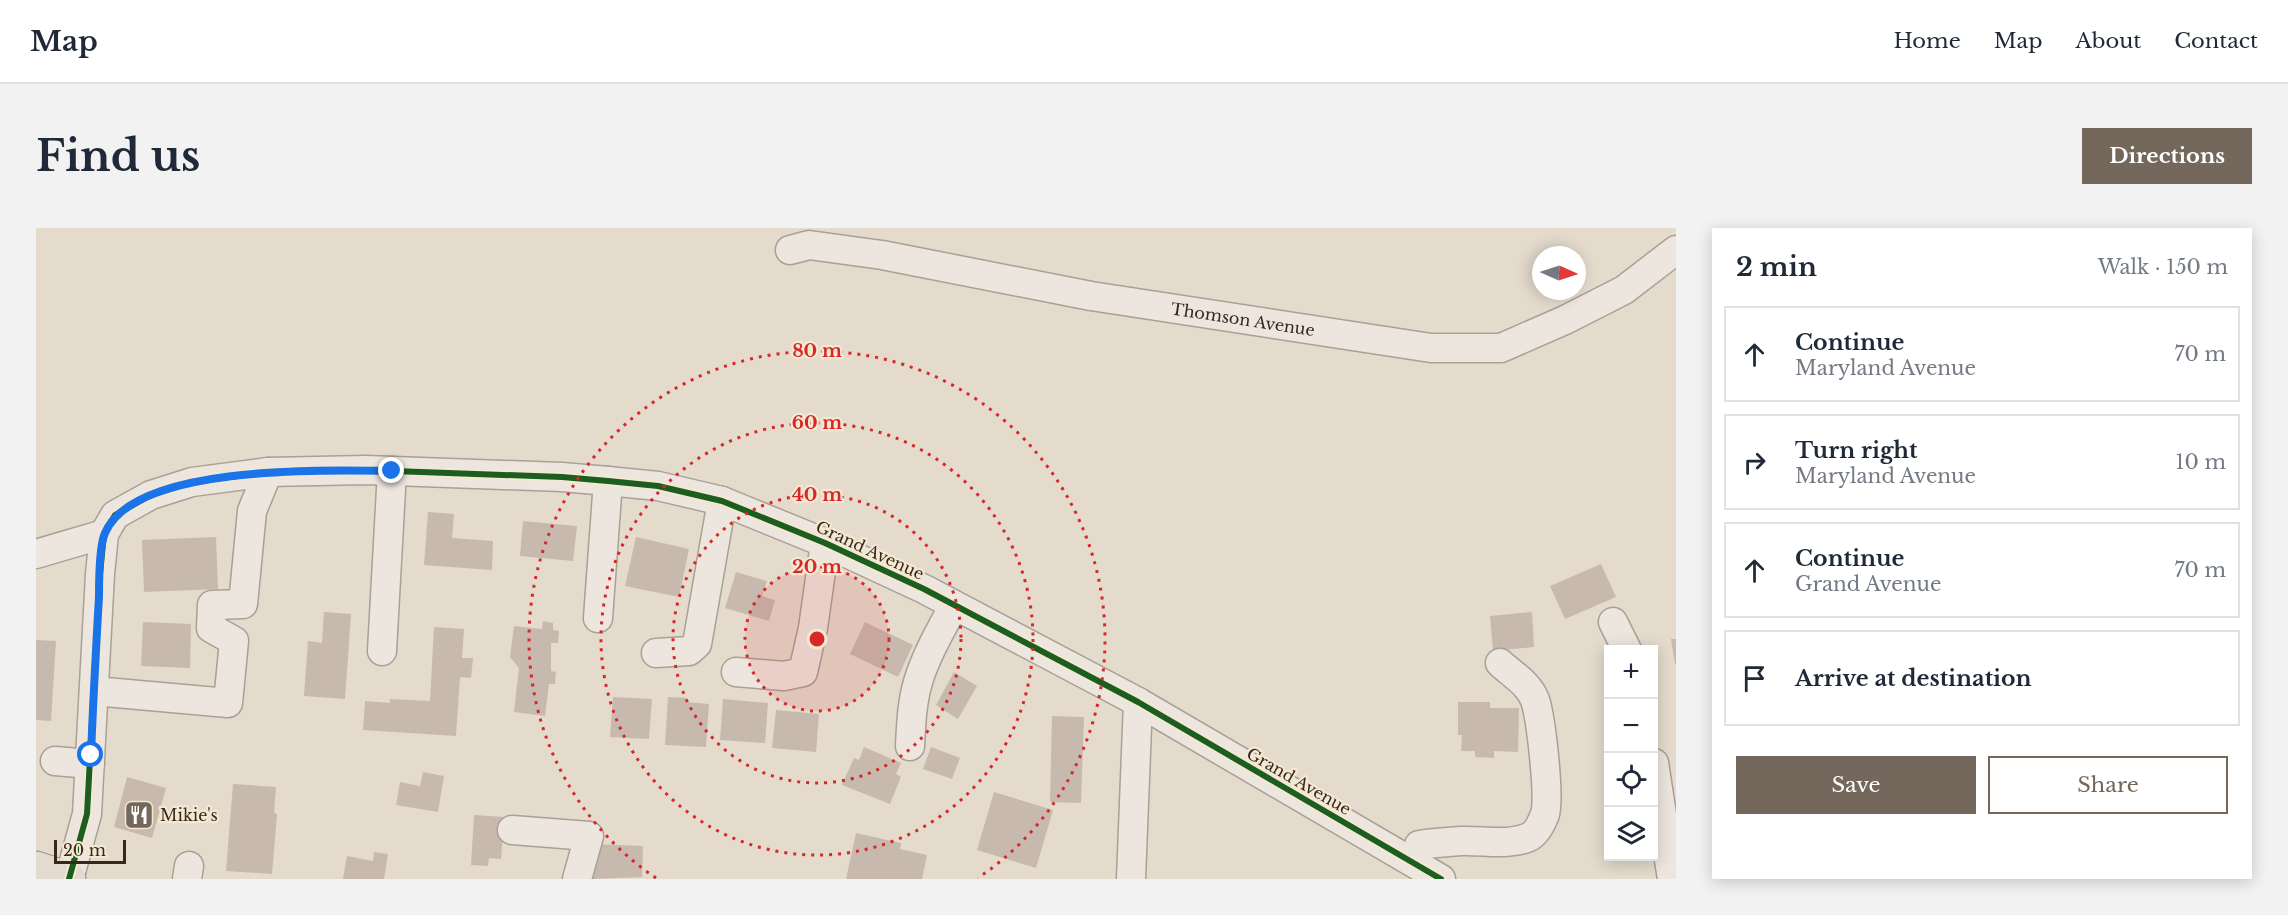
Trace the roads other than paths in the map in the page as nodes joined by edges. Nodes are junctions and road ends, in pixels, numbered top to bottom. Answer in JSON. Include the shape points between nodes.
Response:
{"nodes":[{"id":1,"x":790,"y":250,"type":"dead end"},
{"id":2,"x":1676,"y":250,"type":"edge"},
{"id":3,"x":392,"y":471,"type":"junction"},
{"id":4,"x":268,"y":472,"type":"junction"},
{"id":5,"x":608,"y":481,"type":"junction"},
{"id":6,"x":722,"y":501,"type":"junction"},
{"id":7,"x":104,"y":534,"type":"junction"},
{"id":8,"x":825,"y":543,"type":"junction"},
{"id":9,"x":36,"y":554,"type":"edge"},
{"id":10,"x":954,"y":605,"type":"junction"},
{"id":11,"x":598,"y":618,"type":"dead end"},
{"id":12,"x":1613,"y":622,"type":"dead end"},
{"id":13,"x":1624,"y":645,"type":"edge"},
{"id":14,"x":382,"y":651,"type":"dead end"},
{"id":15,"x":656,"y":653,"type":"dead end"},
{"id":16,"x":1500,"y":663,"type":"dead end"},
{"id":17,"x":736,"y":672,"type":"dead end"},
{"id":18,"x":94,"y":691,"type":"junction"},
{"id":19,"x":1138,"y":702,"type":"junction"},
{"id":20,"x":910,"y":746,"type":"dead end"},
{"id":21,"x":98,"y":760,"type":"junction"},
{"id":22,"x":55,"y":761,"type":"dead end"},
{"id":23,"x":1658,"y":794,"type":"edge"},
{"id":24,"x":512,"y":830,"type":"dead end"},
{"id":25,"x":1418,"y":848,"type":"junction"},
{"id":26,"x":36,"y":868,"type":"edge"},
{"id":27,"x":69,"y":879,"type":"edge"},
{"id":28,"x":577,"y":879,"type":"edge"},
{"id":29,"x":1131,"y":879,"type":"edge"},
{"id":30,"x":1441,"y":879,"type":"edge"},
{"id":31,"x":1672,"y":879,"type":"edge"}],
"edges":[{"from":1,"to":2,"type":"street","name":"Thomson Avenue","via":[[809,245],[882,255],[1091,296],[1431,348],[1501,348],[1624,290]]},
{"from":3,"to":4,"type":"street","name":"Grand Avenue"},
{"from":3,"to":5,"type":"street","name":"Grand Avenue"},
{"from":3,"to":14,"type":"street"},
{"from":4,"to":7,"type":"street","name":"Grand Avenue","via":[[192,482],[152,495],[115,515]]},
{"from":4,"to":18,"type":"street","via":[[252,512],[243,604],[212,605],[212,628],[234,640],[228,703]]},
{"from":5,"to":6,"type":"street","name":"Grand Avenue","via":[[657,486]]},
{"from":5,"to":11,"type":"street"},
{"from":6,"to":8,"type":"street","name":"Grand Avenue"},
{"from":6,"to":15,"type":"street","via":[[697,644],[688,651]]},
{"from":7,"to":9,"type":"street"},
{"from":7,"to":18,"type":"street"},
{"from":8,"to":10,"type":"street","name":"Grand Avenue"},
{"from":8,"to":17,"type":"street","via":[[803,672],[784,676]]},
{"from":10,"to":19,"type":"street","name":"Grand Avenue"},
{"from":10,"to":20,"type":"street","via":[[918,682]]},
{"from":12,"to":13,"type":"street"},
{"from":16,"to":25,"type":"street","via":[[1525,685],[1539,716],[1546,794],[1540,826],[1531,836],[1516,841],[1461,841]]},
{"from":18,"to":21,"type":"street"},
{"from":19,"to":25,"type":"street","name":"Grand Avenue"},
{"from":19,"to":29,"type":"street"},
{"from":21,"to":22,"type":"street"},
{"from":21,"to":27,"type":"street"},
{"from":23,"to":31,"type":"street"},
{"from":24,"to":28,"type":"street","via":[[589,836]]},
{"from":25,"to":30,"type":"street","name":"Grand Avenue"},
{"from":26,"to":27,"type":"main road"}]}
